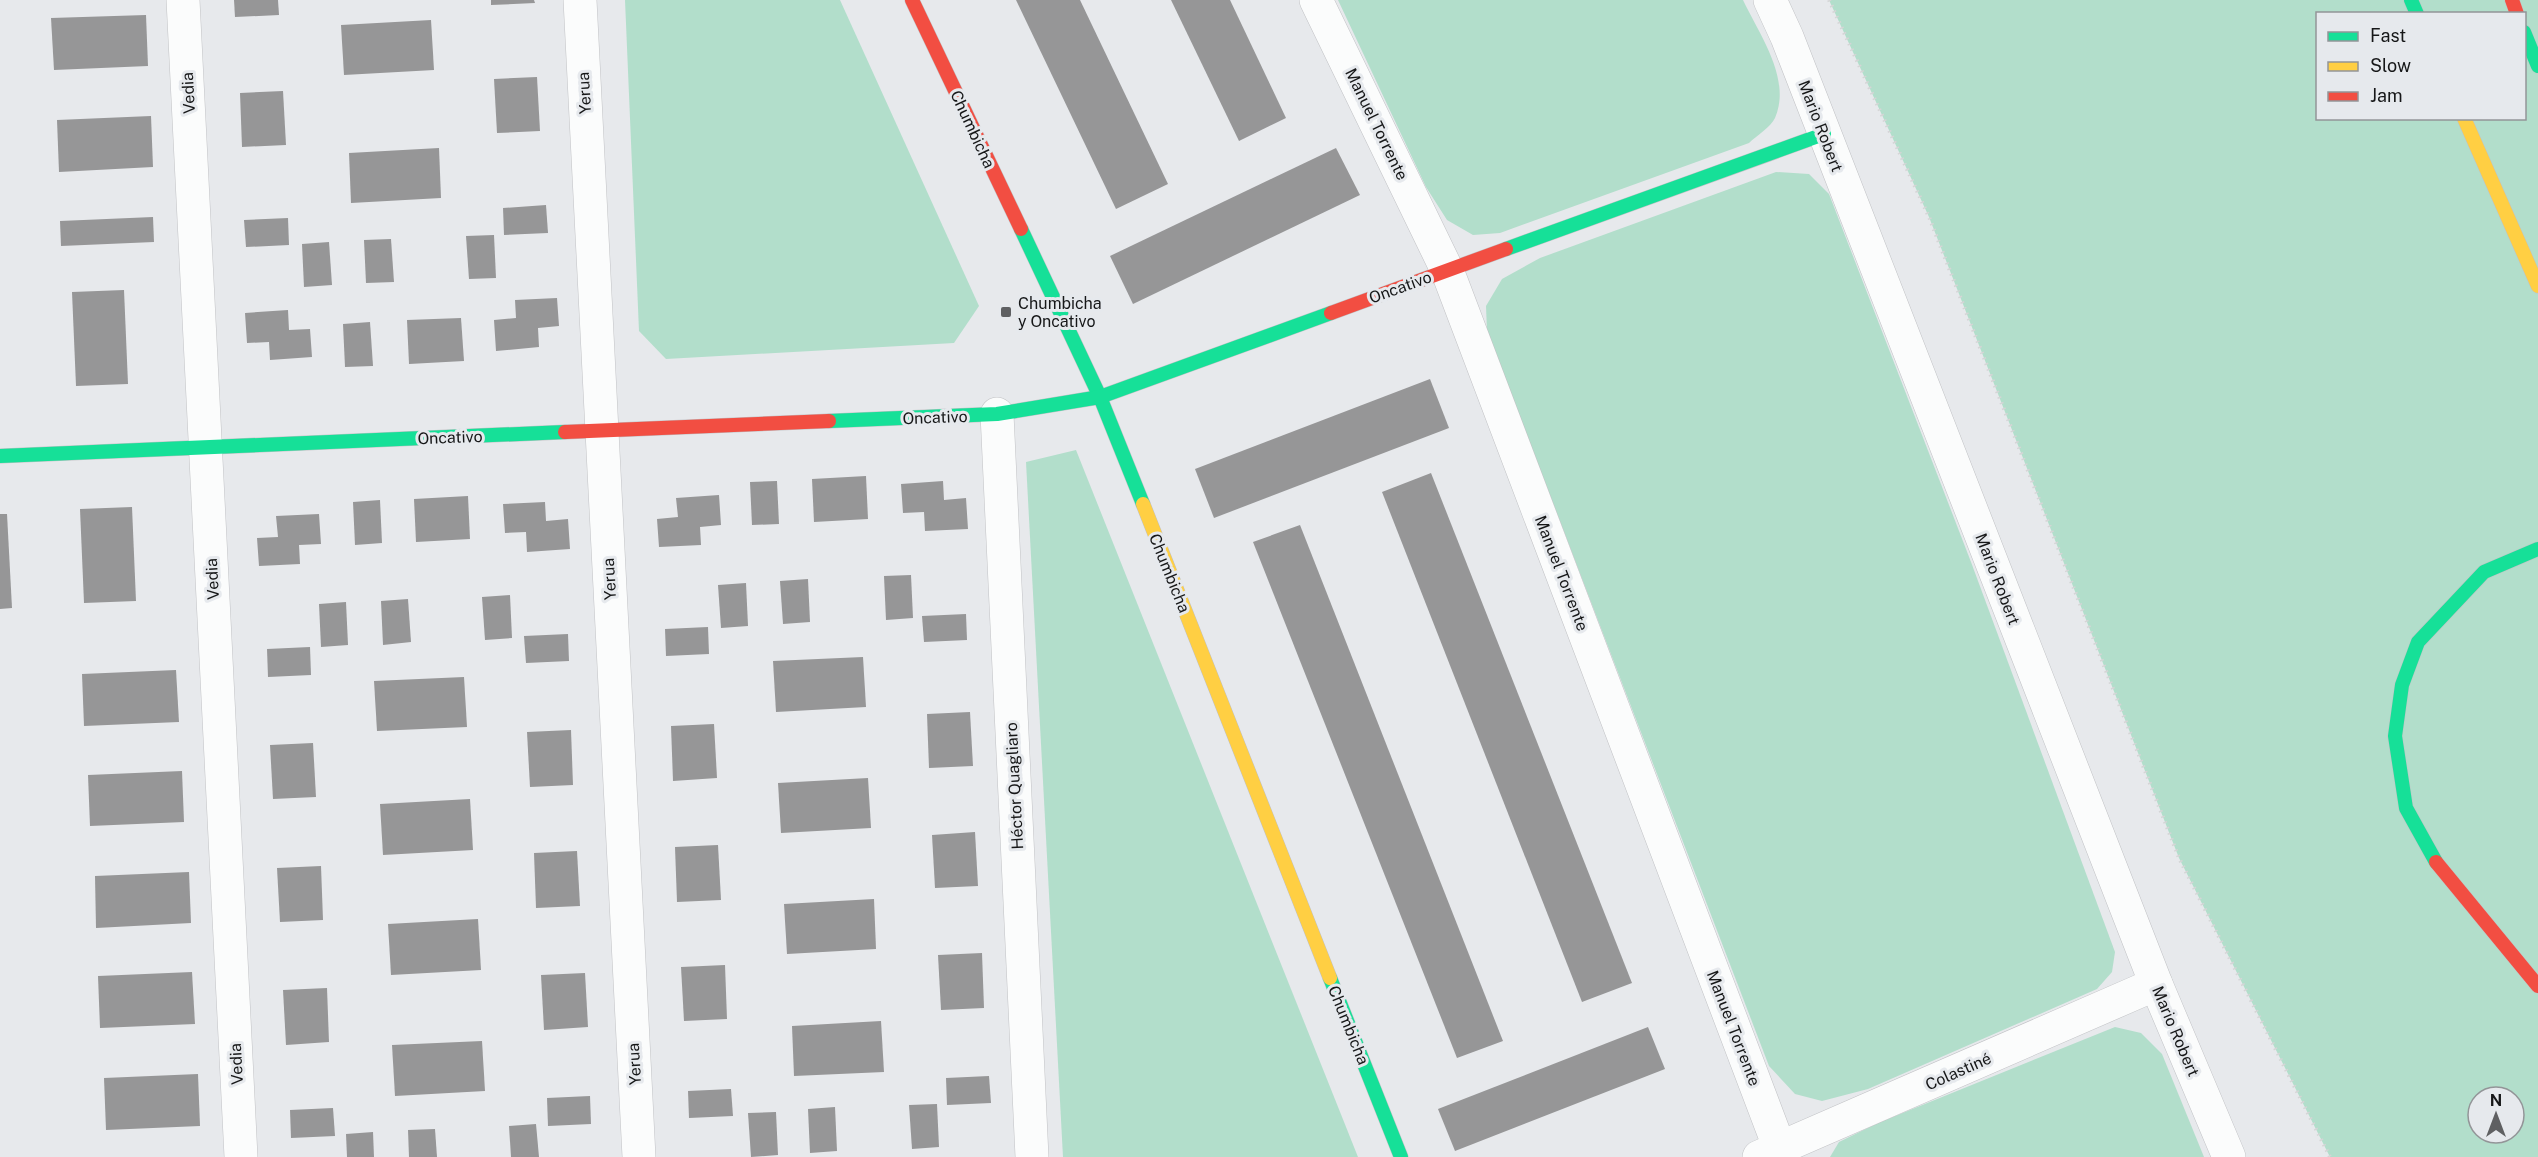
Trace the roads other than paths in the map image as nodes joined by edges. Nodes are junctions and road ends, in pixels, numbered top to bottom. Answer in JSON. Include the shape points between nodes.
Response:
{"nodes":[{"id":1,"x":183,"y":0,"type":"edge"},
{"id":2,"x":580,"y":0,"type":"edge"},
{"id":3,"x":912,"y":0,"type":"edge"},
{"id":4,"x":1316,"y":0,"type":"edge"},
{"id":5,"x":1770,"y":0,"type":"edge"},
{"id":6,"x":2526,"y":37,"type":"edge"},
{"id":7,"x":2538,"y":66,"type":"edge"},
{"id":8,"x":2465,"y":120,"type":"edge"},
{"id":9,"x":1824,"y":134,"type":"junction"},
{"id":10,"x":1447,"y":270,"type":"junction"},
{"id":11,"x":2538,"y":286,"type":"edge"},
{"id":12,"x":1100,"y":397,"type":"junction"},
{"id":13,"x":997,"y":414,"type":"junction"},
{"id":14,"x":602,"y":431,"type":"junction"},
{"id":15,"x":206,"y":447,"type":"junction"},
{"id":16,"x":0,"y":456,"type":"edge"},
{"id":17,"x":2538,"y":549,"type":"edge"},
{"id":18,"x":2156,"y":984,"type":"junction"},
{"id":19,"x":2538,"y":986,"type":"edge"},
{"id":20,"x":1774,"y":1154,"type":"edge"},
{"id":21,"x":241,"y":1157,"type":"edge"},
{"id":22,"x":639,"y":1157,"type":"edge"},
{"id":23,"x":1032,"y":1157,"type":"edge"},
{"id":24,"x":1401,"y":1157,"type":"edge"},
{"id":25,"x":2229,"y":1157,"type":"edge"}],
"edges":[{"from":1,"to":15,"type":"street","name":"Vedia"},
{"from":2,"to":14,"type":"street","name":"Yerua"},
{"from":3,"to":12,"type":"main road","name":"Chumbicha"},
{"from":4,"to":10,"type":"street","name":"Manuel Torrente"},
{"from":5,"to":9,"type":"street","name":"Mario Robert"},
{"from":6,"to":7,"type":"main road"},
{"from":8,"to":11,"type":"main road"},
{"from":9,"to":10,"type":"main road","name":"Oncativo"},
{"from":9,"to":18,"type":"street","name":"Mario Robert"},
{"from":10,"to":12,"type":"main road","name":"Oncativo"},
{"from":10,"to":20,"type":"street","name":"Manuel Torrente"},
{"from":12,"to":13,"type":"main road","name":"Oncativo"},
{"from":12,"to":24,"type":"main road","name":"Chumbicha"},
{"from":13,"to":14,"type":"main road","name":"Oncativo"},
{"from":13,"to":23,"type":"street","name":"Héctor Quagliaro"},
{"from":14,"to":15,"type":"main road","name":"Oncativo"},
{"from":14,"to":22,"type":"street","name":"Yerua"},
{"from":15,"to":16,"type":"main road","name":"Oncativo"},
{"from":15,"to":21,"type":"street","name":"Vedia"},
{"from":17,"to":19,"type":"main road","via":[[2484,572],[2418,642],[2402,685],[2395,736],[2406,808],[2437,863]]},
{"from":18,"to":20,"type":"street","name":"Colastiné"},
{"from":18,"to":25,"type":"street","name":"Mario Robert"}]}
